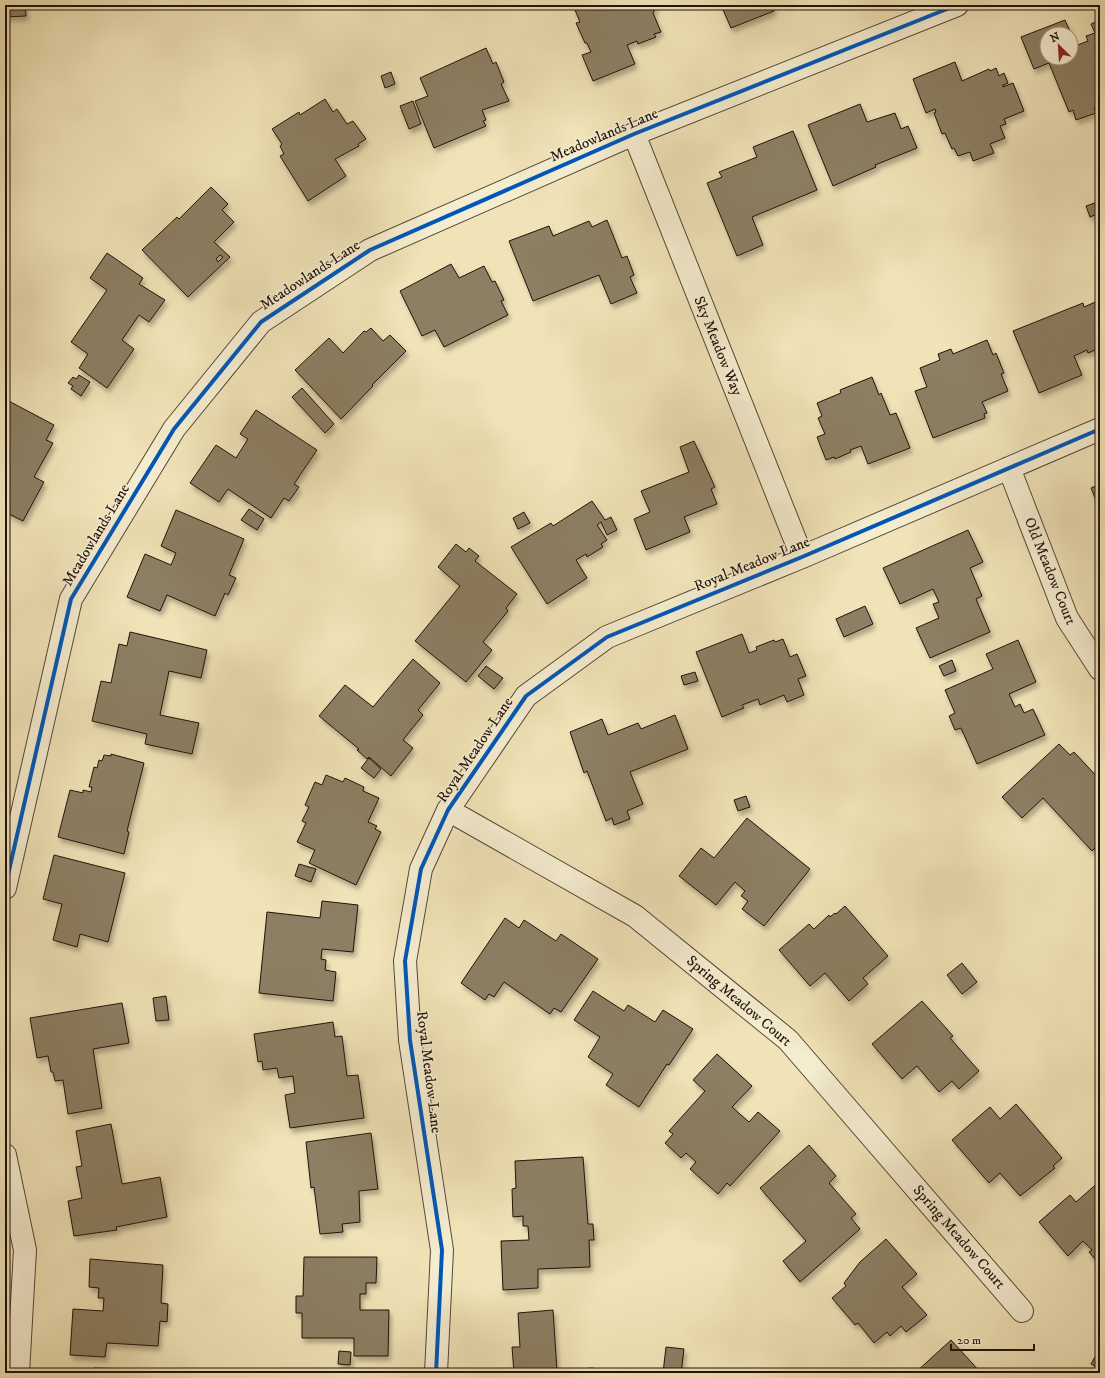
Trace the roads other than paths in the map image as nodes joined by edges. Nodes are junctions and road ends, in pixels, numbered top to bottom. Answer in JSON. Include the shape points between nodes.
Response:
{"nodes":[{"id":1,"x":957,"y":5,"type":"edge"},
{"id":2,"x":634,"y":134,"type":"junction"},
{"id":3,"x":1100,"y":428,"type":"edge"},
{"id":4,"x":1009,"y":468,"type":"junction"},
{"id":5,"x":802,"y":557,"type":"junction"},
{"id":6,"x":1100,"y":669,"type":"edge"},
{"id":7,"x":448,"y":810,"type":"junction"},
{"id":8,"x":5,"y":888,"type":"edge"},
{"id":9,"x":5,"y":1155,"type":"edge"},
{"id":10,"x":1022,"y":1311,"type":"dead end"},
{"id":11,"x":18,"y":1373,"type":"edge"},
{"id":12,"x":436,"y":1373,"type":"edge"}],
"edges":[{"from":1,"to":2,"type":"street","name":"Meadowlands Lane"},
{"from":2,"to":5,"type":"street","name":"Sky Meadow Way"},
{"from":2,"to":8,"type":"street","name":"Meadowlands Lane","via":[[370,250],[261,322],[174,429],[71,599]]},
{"from":3,"to":4,"type":"street","name":"Royal Meadow Lane"},
{"from":4,"to":5,"type":"street","name":"Royal Meadow Lane"},
{"from":4,"to":6,"type":"street","name":"Old Meadow Court","via":[[1067,618]]},
{"from":5,"to":7,"type":"street","name":"Royal Meadow Lane","via":[[607,637],[526,696]]},
{"from":7,"to":10,"type":"street","name":"Spring Meadow Court","via":[[635,916],[788,1040]]},
{"from":7,"to":12,"type":"street","name":"Royal Meadow Lane","via":[[421,869],[405,961],[410,1040],[442,1250]]},
{"from":9,"to":11,"type":"street","via":[[25,1250]]}]}
